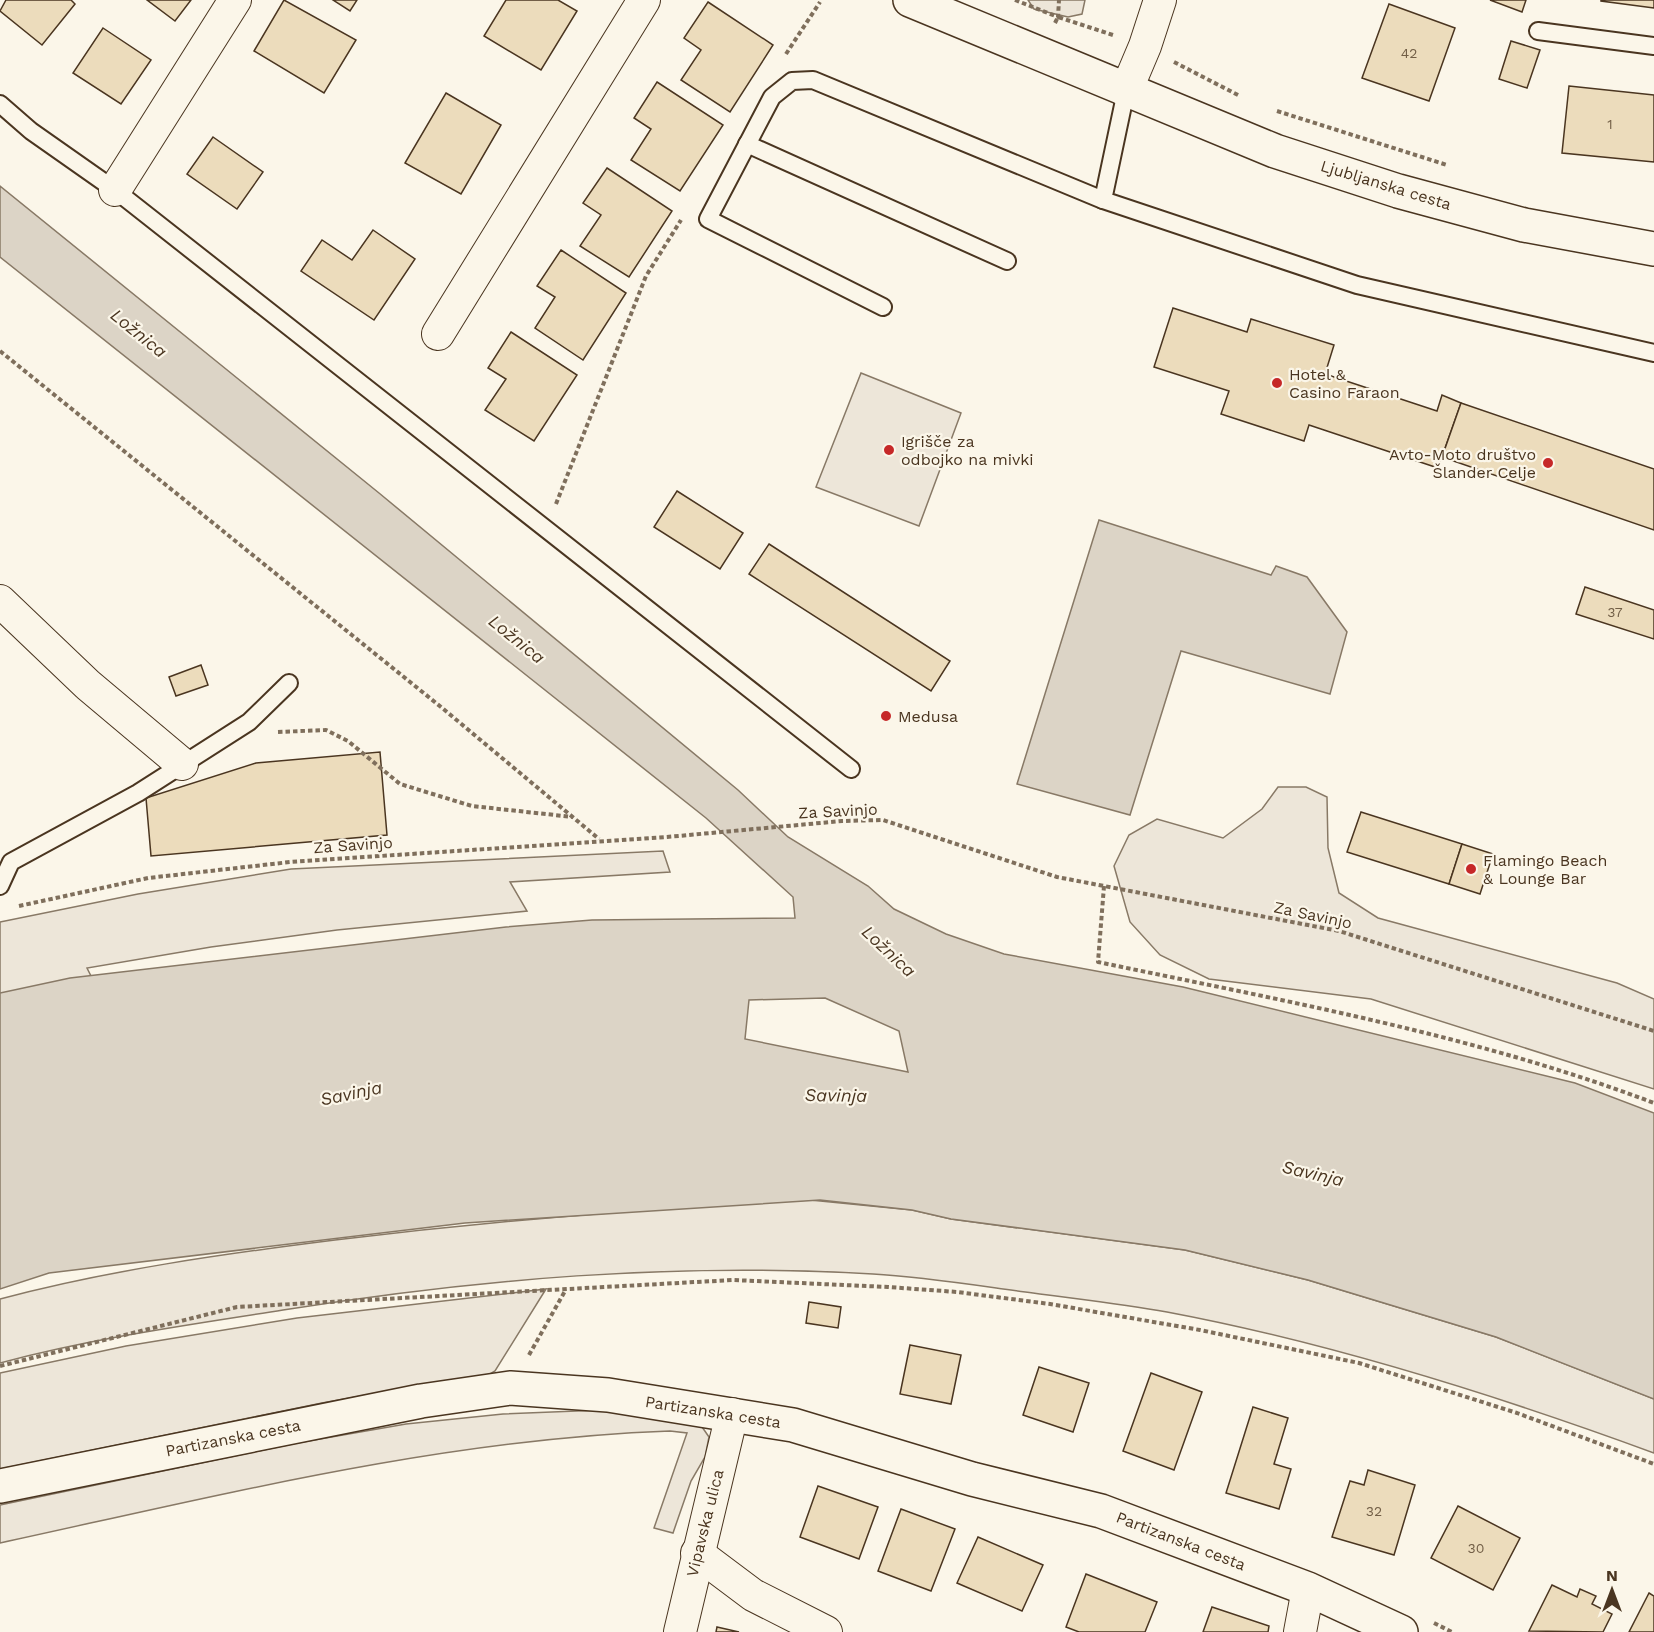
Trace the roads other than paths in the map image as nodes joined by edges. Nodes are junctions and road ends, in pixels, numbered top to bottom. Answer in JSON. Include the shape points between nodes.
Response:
{"nodes":[{"id":1,"x":235,"y":0,"type":"edge"},
{"id":2,"x":644,"y":0,"type":"edge"},
{"id":3,"x":910,"y":0,"type":"edge"},
{"id":4,"x":1160,"y":0,"type":"edge"},
{"id":5,"x":1538,"y":31,"type":"dead end"},
{"id":6,"x":1654,"y":46,"type":"edge"},
{"id":7,"x":1126,"y":91,"type":"junction"},
{"id":8,"x":0,"y":104,"type":"edge"},
{"id":9,"x":747,"y":144,"type":"junction"},
{"id":10,"x":115,"y":190,"type":"junction"},
{"id":11,"x":1103,"y":200,"type":"junction"},
{"id":12,"x":1654,"y":249,"type":"edge"},
{"id":13,"x":1007,"y":261,"type":"dead end"},
{"id":14,"x":883,"y":306,"type":"dead end"},
{"id":15,"x":438,"y":334,"type":"dead end"},
{"id":16,"x":1654,"y":354,"type":"edge"},
{"id":17,"x":0,"y":601,"type":"edge"},
{"id":18,"x":289,"y":683,"type":"dead end"},
{"id":19,"x":182,"y":764,"type":"junction"},
{"id":20,"x":851,"y":769,"type":"dead end"},
{"id":21,"x":0,"y":886,"type":"edge"},
{"id":22,"x":732,"y":1414,"type":"junction"},
{"id":23,"x":0,"y":1486,"type":"edge"},
{"id":24,"x":697,"y":1553,"type":"junction"},
{"id":25,"x":1308,"y":1588,"type":"junction"},
{"id":26,"x":680,"y":1632,"type":"edge"},
{"id":27,"x":826,"y":1632,"type":"edge"},
{"id":28,"x":1300,"y":1632,"type":"edge"},
{"id":29,"x":1401,"y":1632,"type":"edge"}],
"edges":[{"from":1,"to":10,"type":"street"},
{"from":2,"to":15,"type":"street"},
{"from":3,"to":7,"type":"street","name":"Ljubljanska cesta"},
{"from":4,"to":7,"type":"street"},
{"from":5,"to":6,"type":"lane"},
{"from":7,"to":11,"type":"lane"},
{"from":7,"to":12,"type":"street","name":"Ljubljanska cesta","via":[[1275,151],[1398,191],[1524,225]]},
{"from":8,"to":10,"type":"lane","via":[[31,131]]},
{"from":9,"to":11,"type":"lane","via":[[772,97],[792,81],[813,80]]},
{"from":9,"to":13,"type":"lane"},
{"from":9,"to":14,"type":"lane","via":[[708,219]]},
{"from":10,"to":20,"type":"lane"},
{"from":11,"to":16,"type":"lane","via":[[1357,285]]},
{"from":17,"to":19,"type":"street","via":[[88,685]]},
{"from":18,"to":19,"type":"lane","via":[[249,722]]},
{"from":19,"to":21,"type":"lane","via":[[138,793],[11,862]]},
{"from":22,"to":23,"type":"street","name":"Partizanska cesta","via":[[608,1395],[510,1388],[421,1401]]},
{"from":22,"to":24,"type":"street","name":"Vipavska ulica"},
{"from":22,"to":25,"type":"street","name":"Partizanska cesta","via":[[793,1425],[972,1479],[1101,1511]]},
{"from":24,"to":26,"type":"street","name":"Vipavska ulica"},
{"from":24,"to":27,"type":"street","via":[[753,1594]]},
{"from":25,"to":28,"type":"street"},
{"from":25,"to":29,"type":"street","name":"Partizanska cesta"}]}
